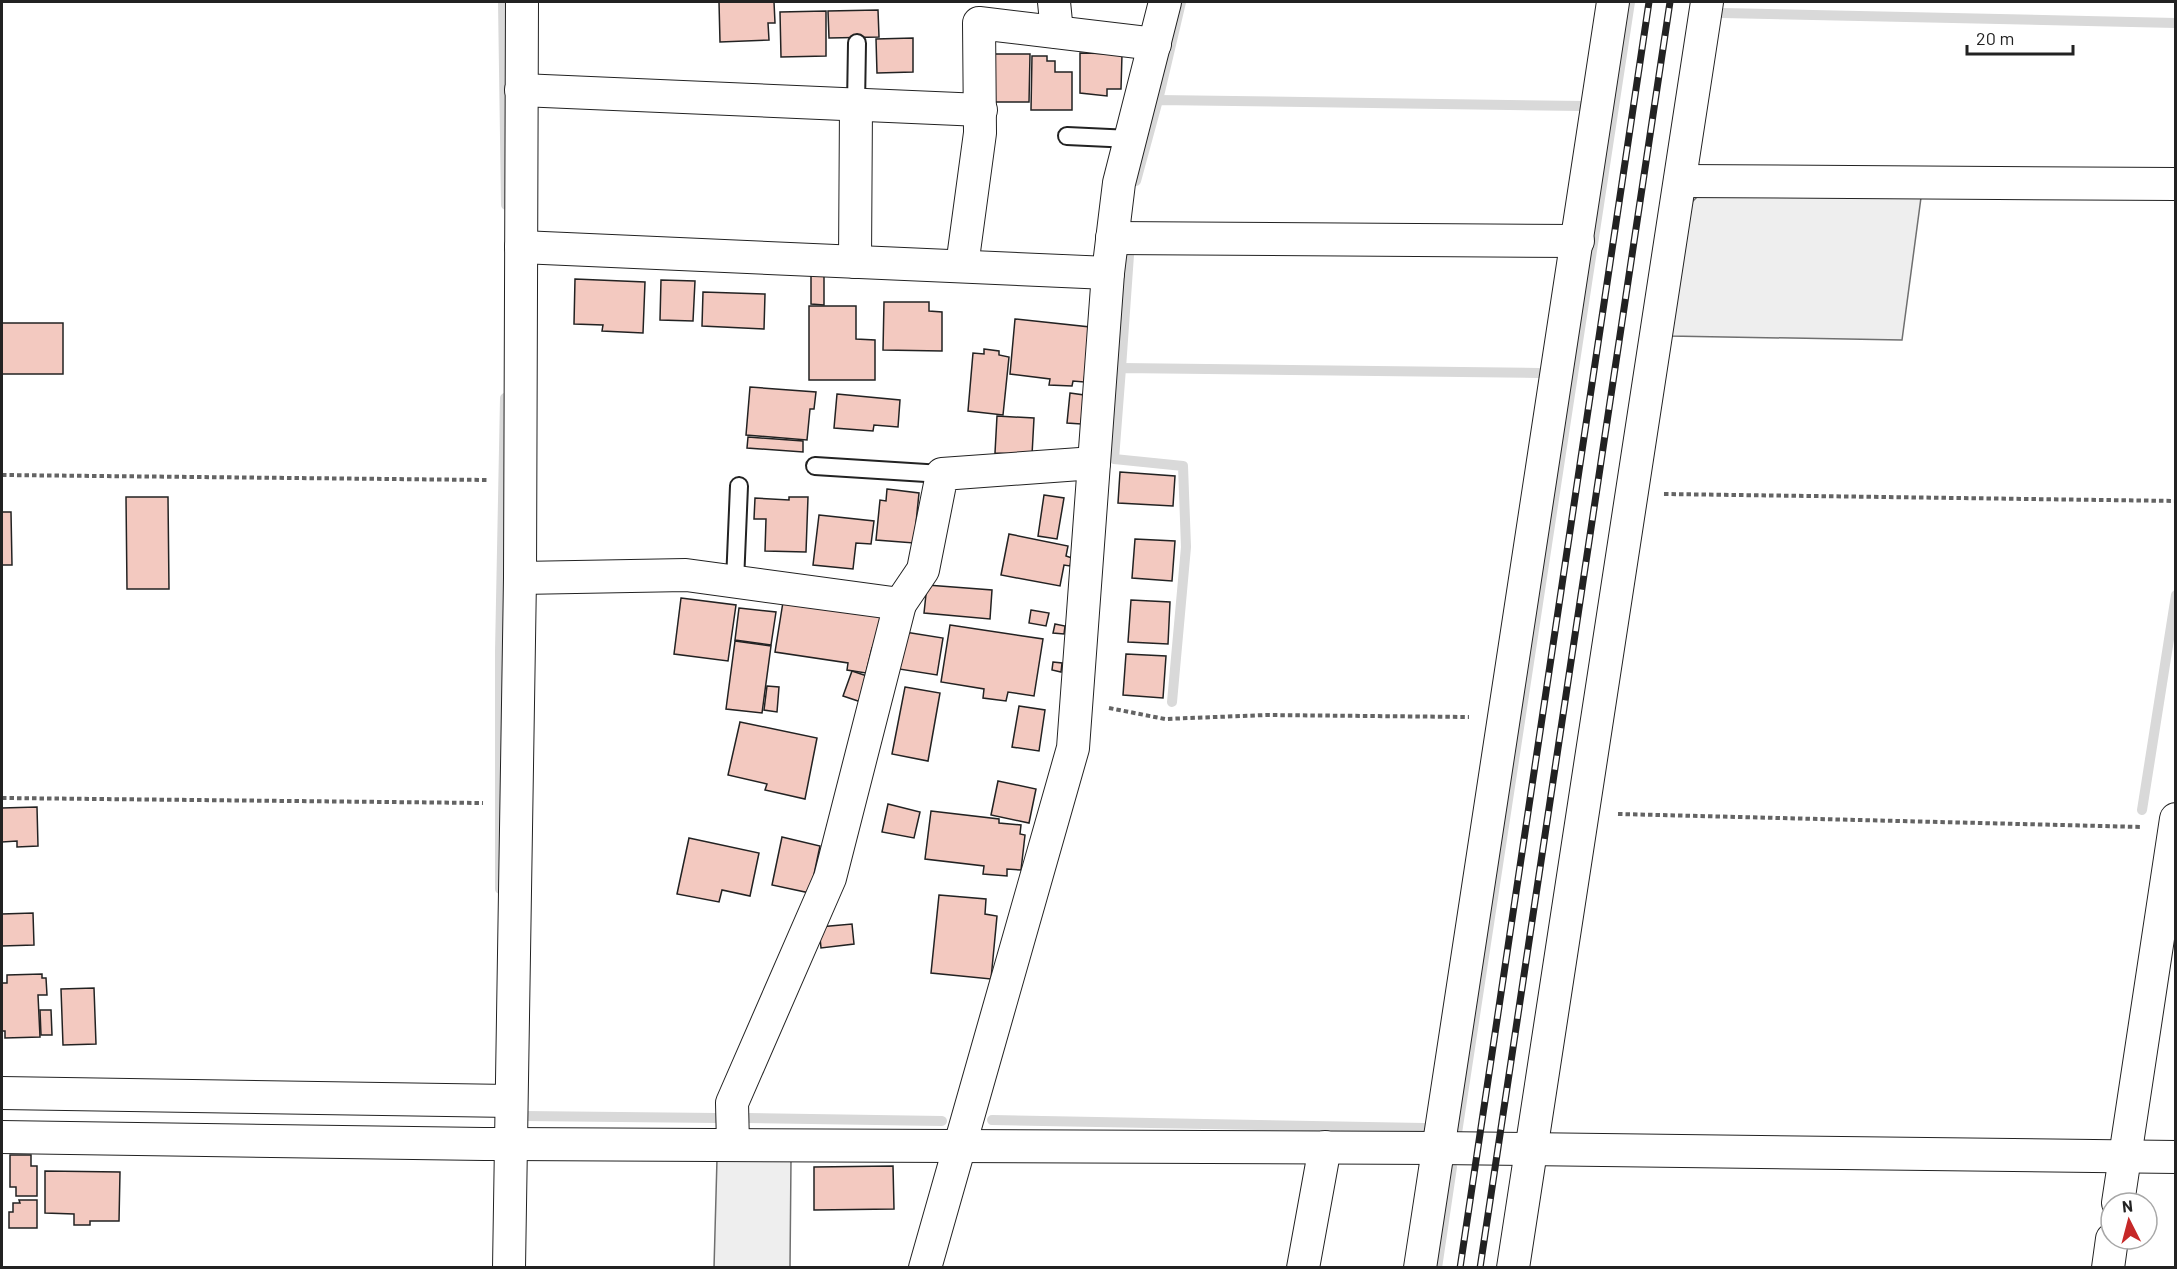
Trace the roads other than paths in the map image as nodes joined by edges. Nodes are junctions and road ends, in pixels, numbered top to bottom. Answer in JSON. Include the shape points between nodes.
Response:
{"nodes":[{"id":1,"x":522,"y":2,"type":"edge"},
{"id":2,"x":1054,"y":2,"type":"edge"},
{"id":3,"x":1165,"y":2,"type":"edge"},
{"id":4,"x":1612,"y":2,"type":"edge"},
{"id":5,"x":1707,"y":2,"type":"edge"},
{"id":6,"x":1057,"y":32,"type":"junction"},
{"id":7,"x":856,"y":44,"type":"dead end"},
{"id":8,"x":1155,"y":44,"type":"junction"},
{"id":9,"x":521,"y":90,"type":"junction"},
{"id":10,"x":856,"y":105,"type":"junction"},
{"id":11,"x":981,"y":110,"type":"junction"},
{"id":12,"x":1067,"y":136,"type":"dead end"},
{"id":13,"x":1131,"y":139,"type":"junction"},
{"id":14,"x":1680,"y":181,"type":"junction"},
{"id":15,"x":2175,"y":184,"type":"edge"},
{"id":16,"x":1112,"y":238,"type":"junction"},
{"id":17,"x":1578,"y":241,"type":"junction"},
{"id":18,"x":521,"y":247,"type":"junction"},
{"id":19,"x":855,"y":262,"type":"junction"},
{"id":20,"x":962,"y":266,"type":"junction"},
{"id":21,"x":1108,"y":273,"type":"junction"},
{"id":22,"x":1094,"y":464,"type":"junction"},
{"id":23,"x":815,"y":466,"type":"dead end"},
{"id":24,"x":942,"y":474,"type":"junction"},
{"id":25,"x":739,"y":486,"type":"dead end"},
{"id":26,"x":520,"y":578,"type":"junction"},
{"id":27,"x":735,"y":582,"type":"junction"},
{"id":28,"x":900,"y":604,"type":"junction"},
{"id":29,"x":2175,"y":824,"type":"edge"},
{"id":30,"x":2164,"y":978,"type":"edge"},
{"id":31,"x":2,"y":1093,"type":"edge"},
{"id":32,"x":511,"y":1101,"type":"junction"},
{"id":33,"x":2,"y":1137,"type":"edge"},
{"id":34,"x":510,"y":1143,"type":"junction"},
{"id":35,"x":733,"y":1144,"type":"junction"},
{"id":36,"x":960,"y":1145,"type":"junction"},
{"id":37,"x":1325,"y":1147,"type":"junction"},
{"id":38,"x":1438,"y":1148,"type":"junction"},
{"id":39,"x":1530,"y":1150,"type":"junction"},
{"id":40,"x":2125,"y":1156,"type":"junction"},
{"id":41,"x":2175,"y":1157,"type":"edge"},
{"id":42,"x":2120,"y":1191,"type":"edge"},
{"id":43,"x":2110,"y":1251,"type":"edge"},
{"id":44,"x":509,"y":1268,"type":"edge"},
{"id":45,"x":925,"y":1268,"type":"edge"},
{"id":46,"x":1304,"y":1268,"type":"edge"},
{"id":47,"x":1420,"y":1268,"type":"edge"},
{"id":48,"x":1513,"y":1268,"type":"edge"},
{"id":49,"x":2108,"y":1268,"type":"edge"}],
"edges":[{"from":1,"to":9,"type":"street"},
{"from":2,"to":6,"type":"street"},
{"from":3,"to":8,"type":"street"},
{"from":4,"to":17,"type":"street"},
{"from":5,"to":14,"type":"street"},
{"from":6,"to":8,"type":"street"},
{"from":6,"to":11,"type":"street","via":[[979,23]]},
{"from":7,"to":10,"type":"lane"},
{"from":8,"to":13,"type":"street"},
{"from":9,"to":10,"type":"street"},
{"from":9,"to":18,"type":"street"},
{"from":10,"to":11,"type":"street"},
{"from":10,"to":19,"type":"street"},
{"from":11,"to":20,"type":"street"},
{"from":12,"to":13,"type":"lane"},
{"from":13,"to":16,"type":"street","via":[[1119,183]]},
{"from":14,"to":15,"type":"street"},
{"from":14,"to":39,"type":"street"},
{"from":16,"to":17,"type":"street"},
{"from":16,"to":21,"type":"street"},
{"from":17,"to":38,"type":"street"},
{"from":18,"to":19,"type":"street"},
{"from":18,"to":26,"type":"street"},
{"from":19,"to":20,"type":"street"},
{"from":20,"to":21,"type":"street"},
{"from":21,"to":22,"type":"street"},
{"from":22,"to":24,"type":"street"},
{"from":22,"to":36,"type":"street","via":[[1072,748]]},
{"from":23,"to":24,"type":"lane"},
{"from":24,"to":28,"type":"street","via":[[923,570]]},
{"from":25,"to":27,"type":"lane"},
{"from":26,"to":27,"type":"street","via":[[686,575]]},
{"from":26,"to":32,"type":"street"},
{"from":27,"to":28,"type":"street"},
{"from":28,"to":35,"type":"street","via":[[830,878],[732,1103]]},
{"from":29,"to":30,"type":"street"},
{"from":30,"to":40,"type":"street"},
{"from":31,"to":32,"type":"street"},
{"from":32,"to":34,"type":"street"},
{"from":33,"to":34,"type":"street"},
{"from":34,"to":35,"type":"street"},
{"from":34,"to":44,"type":"street"},
{"from":35,"to":36,"type":"street"},
{"from":36,"to":37,"type":"street"},
{"from":36,"to":45,"type":"street"},
{"from":37,"to":38,"type":"street"},
{"from":37,"to":46,"type":"street"},
{"from":38,"to":39,"type":"street"},
{"from":38,"to":47,"type":"street"},
{"from":39,"to":40,"type":"street"},
{"from":39,"to":48,"type":"street"},
{"from":40,"to":41,"type":"street"},
{"from":40,"to":42,"type":"street"},
{"from":43,"to":49,"type":"street"}]}
